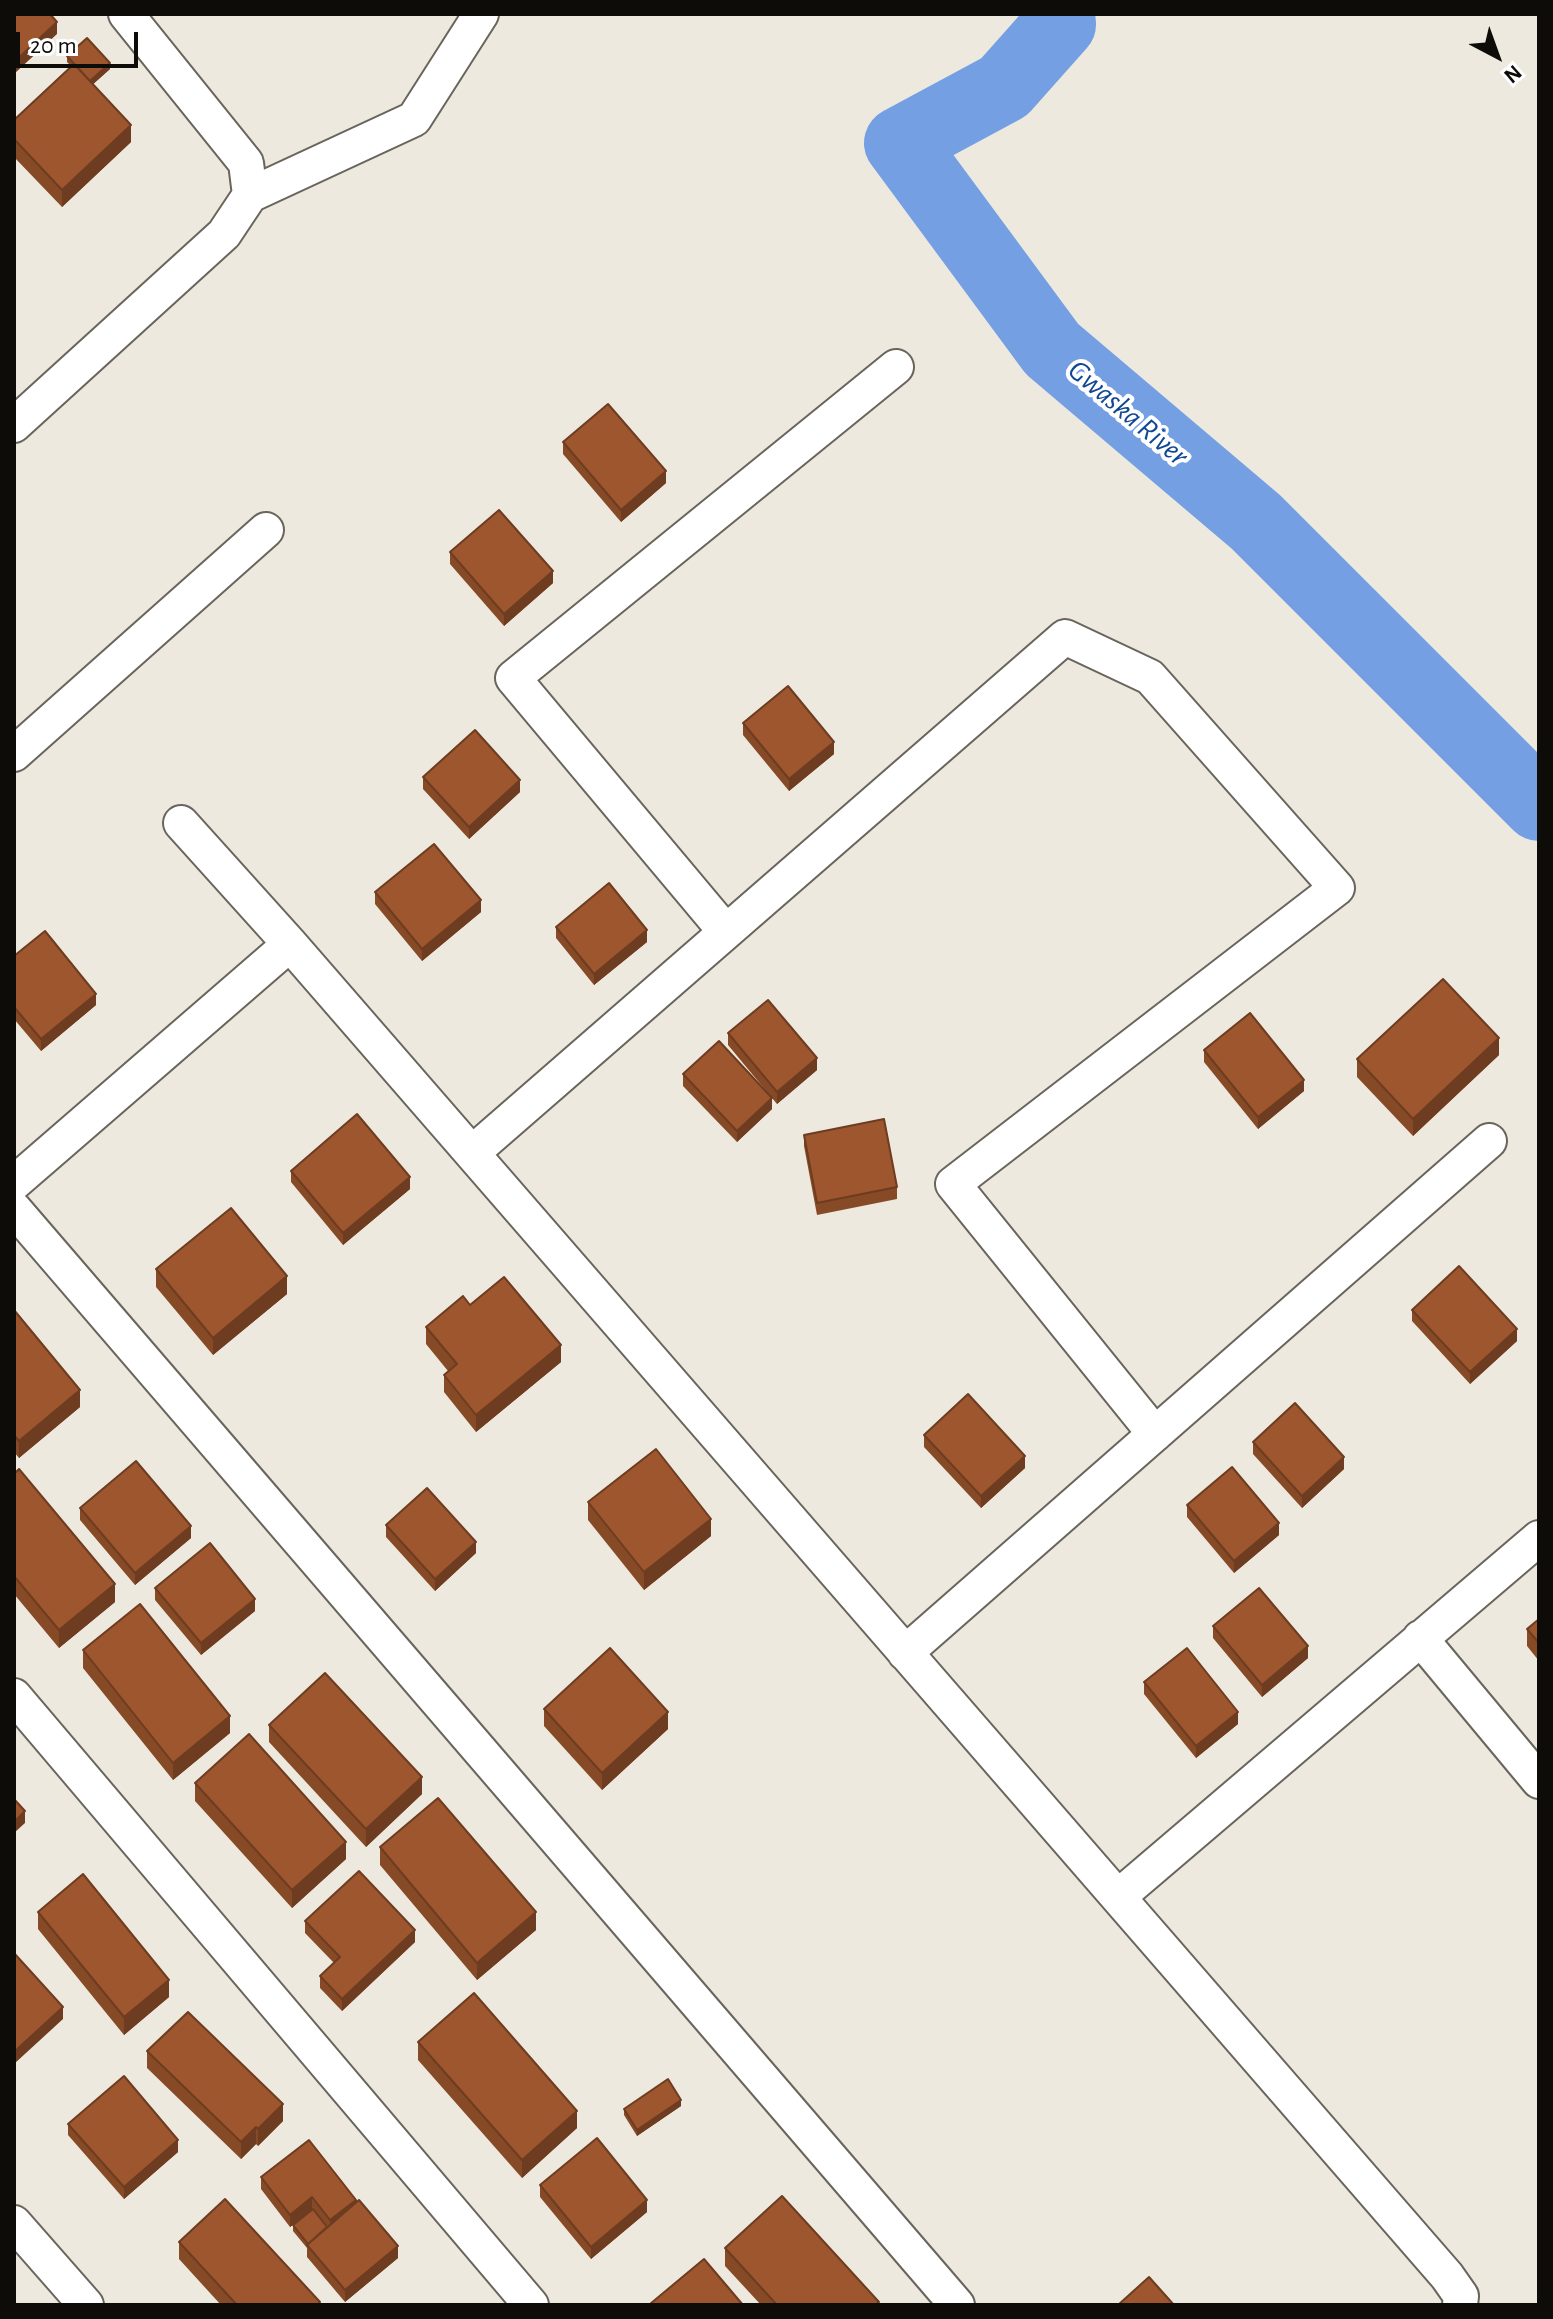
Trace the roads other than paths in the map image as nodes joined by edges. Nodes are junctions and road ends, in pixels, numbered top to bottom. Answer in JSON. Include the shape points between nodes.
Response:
{"nodes":[{"id":1,"x":126,"y":14,"type":"edge"},
{"id":2,"x":481,"y":14,"type":"edge"},
{"id":3,"x":250,"y":195,"type":"junction"},
{"id":4,"x":896,"y":367,"type":"dead end"},
{"id":5,"x":14,"y":425,"type":"edge"},
{"id":6,"x":266,"y":530,"type":"dead end"},
{"id":7,"x":14,"y":754,"type":"edge"},
{"id":8,"x":181,"y":823,"type":"dead end"},
{"id":9,"x":726,"y":932,"type":"junction"},
{"id":10,"x":290,"y":944,"type":"junction"},
{"id":11,"x":1489,"y":1141,"type":"dead end"},
{"id":12,"x":472,"y":1153,"type":"junction"},
{"id":13,"x":14,"y":1183,"type":"edge"},
{"id":14,"x":14,"y":1209,"type":"edge"},
{"id":15,"x":1155,"y":1434,"type":"junction"},
{"id":16,"x":1539,"y":1538,"type":"edge"},
{"id":17,"x":1420,"y":1638,"type":"junction"},
{"id":18,"x":905,"y":1653,"type":"junction"},
{"id":19,"x":14,"y":1696,"type":"edge"},
{"id":20,"x":1539,"y":1781,"type":"edge"},
{"id":21,"x":1118,"y":1897,"type":"junction"},
{"id":22,"x":14,"y":2223,"type":"edge"},
{"id":23,"x":1463,"y":2302,"type":"edge"},
{"id":24,"x":86,"y":2305,"type":"edge"},
{"id":25,"x":531,"y":2305,"type":"edge"},
{"id":26,"x":957,"y":2305,"type":"edge"}],
"edges":[{"from":1,"to":3,"type":"street","via":[[246,163]]},
{"from":2,"to":3,"type":"street","via":[[414,119]]},
{"from":3,"to":5,"type":"street","via":[[224,234]]},
{"from":4,"to":9,"type":"street","via":[[513,678]]},
{"from":6,"to":7,"type":"street"},
{"from":8,"to":10,"type":"street"},
{"from":9,"to":12,"type":"street"},
{"from":9,"to":15,"type":"street","via":[[1065,637],[1150,677],[1337,888],[953,1184]]},
{"from":10,"to":12,"type":"street"},
{"from":10,"to":13,"type":"street"},
{"from":11,"to":15,"type":"street"},
{"from":12,"to":18,"type":"street"},
{"from":14,"to":26,"type":"street"},
{"from":15,"to":18,"type":"street"},
{"from":16,"to":17,"type":"street"},
{"from":17,"to":20,"type":"street"},
{"from":17,"to":21,"type":"street"},
{"from":18,"to":21,"type":"street"},
{"from":19,"to":25,"type":"street"},
{"from":21,"to":23,"type":"street","via":[[1447,2276]]},
{"from":22,"to":24,"type":"street"}]}
